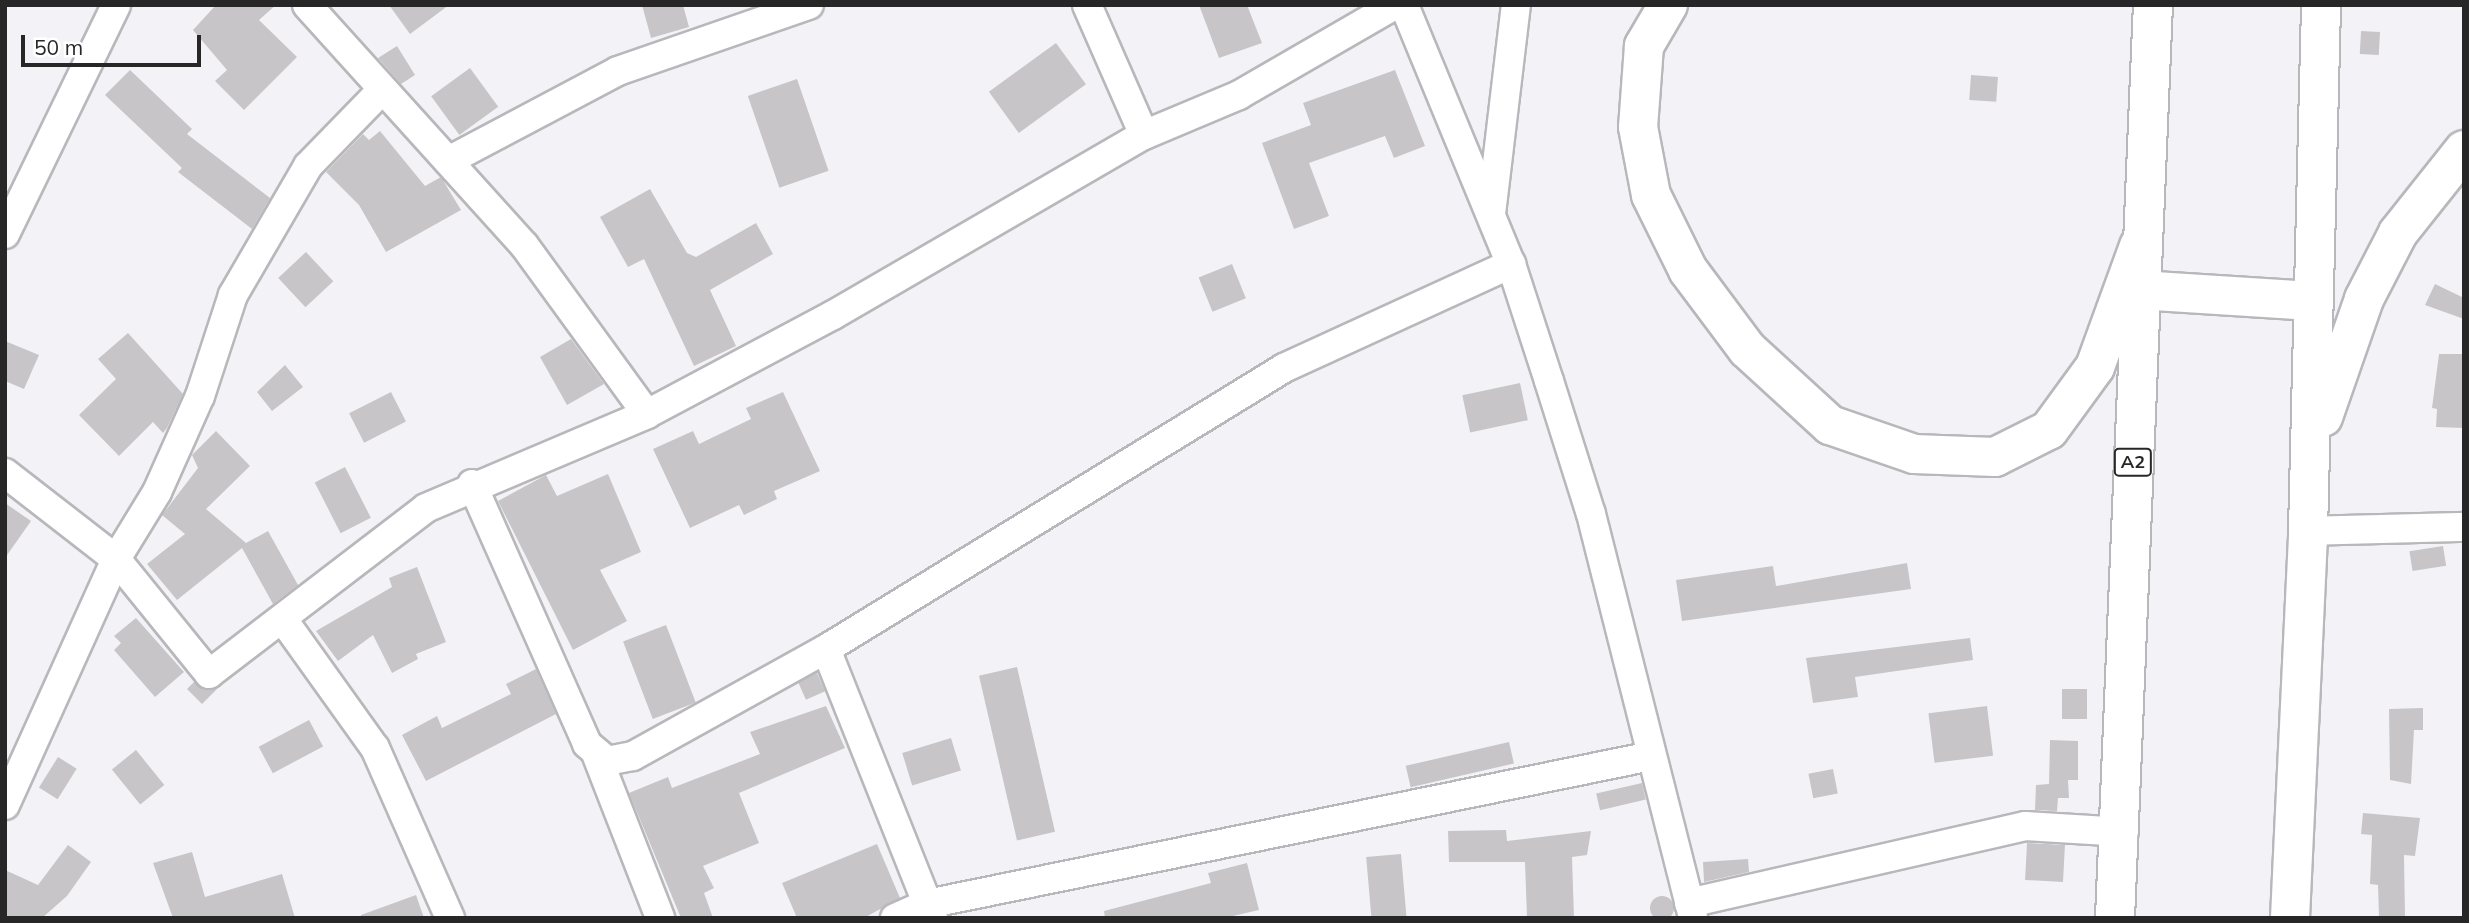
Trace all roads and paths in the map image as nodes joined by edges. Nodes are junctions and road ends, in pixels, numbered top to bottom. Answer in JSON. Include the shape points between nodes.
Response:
{"nodes":[{"id":1,"x":116,"y":5,"type":"edge"},
{"id":2,"x":307,"y":5,"type":"edge"},
{"id":3,"x":809,"y":5,"type":"edge"},
{"id":4,"x":1087,"y":5,"type":"edge"},
{"id":5,"x":1395,"y":5,"type":"edge"},
{"id":6,"x":1404,"y":5,"type":"edge"},
{"id":7,"x":1516,"y":5,"type":"edge"},
{"id":8,"x":1668,"y":5,"type":"edge"},
{"id":9,"x":2153,"y":5,"type":"edge"},
{"id":10,"x":2320,"y":5,"type":"edge"},
{"id":11,"x":383,"y":89,"type":"junction"},
{"id":12,"x":1144,"y":135,"type":"junction"},
{"id":13,"x":2464,"y":150,"type":"edge"},
{"id":14,"x":448,"y":161,"type":"junction"},
{"id":15,"x":1490,"y":217,"type":"junction"},
{"id":16,"x":5,"y":234,"type":"edge"},
{"id":17,"x":2139,"y":246,"type":"junction"},
{"id":18,"x":1511,"y":264,"type":"junction"},
{"id":19,"x":2138,"y":290,"type":"junction"},
{"id":20,"x":2313,"y":301,"type":"junction"},
{"id":21,"x":648,"y":414,"type":"junction"},
{"id":22,"x":2310,"y":463,"type":"junction"},
{"id":23,"x":5,"y":473,"type":"edge"},
{"id":24,"x":472,"y":484,"type":"junction"},
{"id":25,"x":2464,"y":527,"type":"edge"},
{"id":26,"x":2308,"y":531,"type":"junction"},
{"id":27,"x":116,"y":559,"type":"junction"},
{"id":28,"x":284,"y":621,"type":"junction"},
{"id":29,"x":826,"y":649,"type":"junction"},
{"id":30,"x":597,"y":756,"type":"junction"},
{"id":31,"x":1651,"y":756,"type":"junction"},
{"id":32,"x":5,"y":805,"type":"edge"},
{"id":33,"x":2124,"y":832,"type":"junction"},
{"id":34,"x":1691,"y":910,"type":"edge"},
{"id":35,"x":930,"y":911,"type":"edge"},
{"id":36,"x":450,"y":918,"type":"edge"},
{"id":37,"x":660,"y":918,"type":"edge"},
{"id":38,"x":895,"y":918,"type":"edge"},
{"id":39,"x":2115,"y":918,"type":"edge"},
{"id":40,"x":2290,"y":918,"type":"edge"}],
"edges":[{"from":1,"to":16,"type":"street"},
{"from":2,"to":11,"type":"street"},
{"from":3,"to":14,"type":"street","via":[[618,71]]},
{"from":4,"to":12,"type":"street"},
{"from":5,"to":12,"type":"street","via":[[1239,95]]},
{"from":6,"to":15,"type":"street"},
{"from":7,"to":15,"type":"street"},
{"from":8,"to":17,"type":"highway","via":[[1644,46],[1638,127],[1651,195],[1688,270],[1747,349],[1830,425],[1914,454],[1995,457],[2049,430],[2095,367]]},
{"from":9,"to":17,"type":"highway","number":"A2"},
{"from":10,"to":20,"type":"highway"},
{"from":11,"to":14,"type":"street"},
{"from":11,"to":27,"type":"street","via":[[308,166],[233,295],[200,396],[157,492]]},
{"from":12,"to":21,"type":"street","via":[[833,315]]},
{"from":13,"to":22,"type":"highway","via":[[2398,233],[2364,299]]},
{"from":14,"to":21,"type":"street","via":[[568,298]]},
{"from":15,"to":18,"type":"street"},
{"from":17,"to":19,"type":"highway","number":"A2"},
{"from":18,"to":29,"type":"street","via":[[1284,368]]},
{"from":18,"to":31,"type":"street","via":[[1591,514]]},
{"from":19,"to":20,"type":"highway"},
{"from":19,"to":33,"type":"highway","number":"A2"},
{"from":20,"to":22,"type":"highway"},
{"from":21,"to":24,"type":"street"},
{"from":22,"to":26,"type":"highway"},
{"from":23,"to":27,"type":"street"},
{"from":24,"to":28,"type":"street","via":[[396,529]]},
{"from":24,"to":30,"type":"street"},
{"from":25,"to":26,"type":"street"},
{"from":26,"to":40,"type":"highway"},
{"from":27,"to":28,"type":"street","via":[[209,674]]},
{"from":27,"to":32,"type":"street"},
{"from":28,"to":36,"type":"street","via":[[375,748]]},
{"from":29,"to":30,"type":"street","via":[[633,756]]},
{"from":29,"to":35,"type":"street"},
{"from":30,"to":37,"type":"street"},
{"from":31,"to":34,"type":"street"},
{"from":31,"to":35,"type":"street"},
{"from":33,"to":34,"type":"street","via":[[2025,826]]},
{"from":33,"to":39,"type":"highway","number":"A2"},
{"from":35,"to":38,"type":"street"}]}
